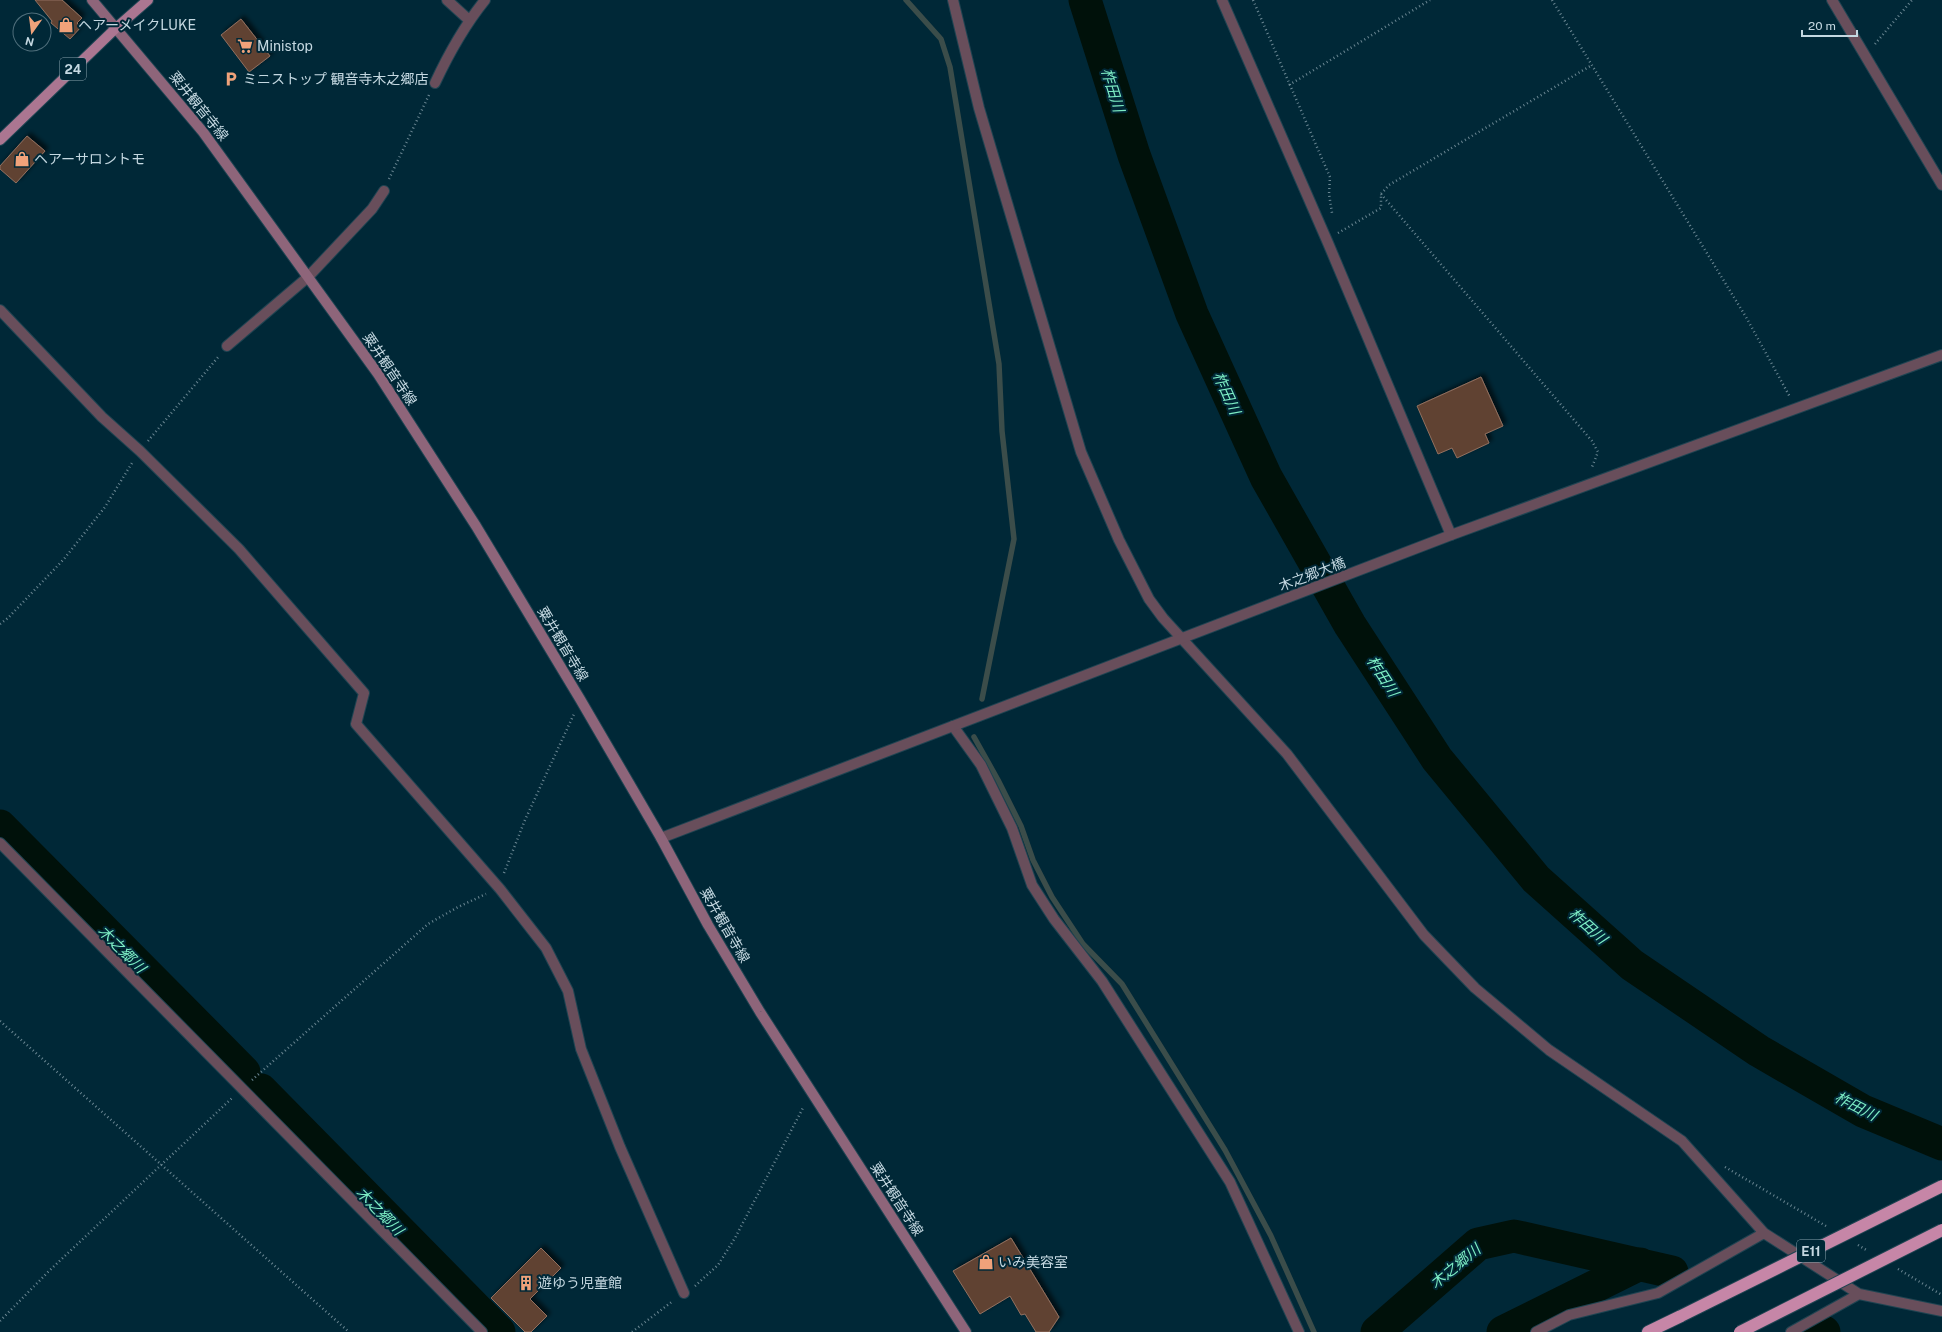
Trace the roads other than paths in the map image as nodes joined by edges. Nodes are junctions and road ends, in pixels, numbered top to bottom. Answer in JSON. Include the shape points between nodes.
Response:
{"nodes":[{"id":1,"x":92,"y":0,"type":"edge"},
{"id":2,"x":148,"y":0,"type":"edge"},
{"id":3,"x":447,"y":0,"type":"edge"},
{"id":4,"x":485,"y":0,"type":"edge"},
{"id":5,"x":953,"y":0,"type":"edge"},
{"id":6,"x":1222,"y":0,"type":"edge"},
{"id":7,"x":1832,"y":0,"type":"edge"},
{"id":8,"x":469,"y":20,"type":"junction"},
{"id":9,"x":116,"y":28,"type":"junction"},
{"id":10,"x":435,"y":82,"type":"road end"},
{"id":11,"x":0,"y":140,"type":"edge"},
{"id":12,"x":1942,"y":185,"type":"edge"},
{"id":13,"x":384,"y":191,"type":"road end"},
{"id":14,"x":308,"y":277,"type":"junction"},
{"id":15,"x":0,"y":310,"type":"edge"},
{"id":16,"x":227,"y":346,"type":"road end"},
{"id":17,"x":1942,"y":355,"type":"edge"},
{"id":18,"x":1451,"y":535,"type":"junction"},
{"id":19,"x":1182,"y":638,"type":"junction"},
{"id":20,"x":954,"y":726,"type":"junction"},
{"id":21,"x":661,"y":838,"type":"junction"},
{"id":22,"x":0,"y":843,"type":"edge"},
{"id":23,"x":1942,"y":1186,"type":"edge"},
{"id":24,"x":1942,"y":1230,"type":"edge"},
{"id":25,"x":1764,"y":1233,"type":"junction"},
{"id":26,"x":684,"y":1293,"type":"road end"},
{"id":27,"x":1859,"y":1294,"type":"junction"},
{"id":28,"x":1942,"y":1311,"type":"edge"},
{"id":29,"x":482,"y":1332,"type":"edge"},
{"id":30,"x":966,"y":1332,"type":"edge"},
{"id":31,"x":1299,"y":1332,"type":"edge"},
{"id":32,"x":1536,"y":1332,"type":"edge"},
{"id":33,"x":1648,"y":1332,"type":"edge"},
{"id":34,"x":1740,"y":1332,"type":"edge"},
{"id":35,"x":1791,"y":1332,"type":"edge"}],
"edges":[{"from":1,"to":9,"type":"main road","name":"粟井観音寺線"},
{"from":2,"to":9,"type":"main road","number":"24"},
{"from":3,"to":8,"type":"street"},
{"from":4,"to":8,"type":"street"},
{"from":5,"to":19,"type":"street","via":[[979,108],[1081,452],[1119,540],[1149,600]]},
{"from":6,"to":18,"type":"street"},
{"from":7,"to":12,"type":"street"},
{"from":8,"to":10,"type":"street","via":[[450,50]]},
{"from":9,"to":11,"type":"main road","number":"24"},
{"from":9,"to":14,"type":"main road","name":"粟井観音寺線","via":[[203,132]]},
{"from":13,"to":14,"type":"street","via":[[372,209]]},
{"from":14,"to":16,"type":"street"},
{"from":14,"to":21,"type":"main road","name":"粟井観音寺線","via":[[378,374],[442,473],[580,699]]},
{"from":15,"to":26,"type":"street","via":[[102,417],[239,549],[364,693],[356,724],[500,889],[546,948],[568,991],[584,1056],[620,1147]]},
{"from":17,"to":18,"type":"street","name":"木之郷大橋"},
{"from":18,"to":19,"type":"street","name":"木之郷大橋"},
{"from":19,"to":20,"type":"street","name":"木之郷大橋"},
{"from":19,"to":25,"type":"street","via":[[1287,754],[1424,935],[1470,983],[1549,1050],[1682,1141]]},
{"from":20,"to":21,"type":"street","name":"木之郷大橋"},
{"from":20,"to":31,"type":"street","via":[[984,772],[1012,828],[1032,885],[1102,981],[1230,1182]]},
{"from":21,"to":30,"type":"main road","name":"粟井観音寺線","via":[[708,925],[760,1012]]},
{"from":22,"to":29,"type":"street"},
{"from":23,"to":33,"type":"highway","number":"E11","bridge":true},
{"from":24,"to":34,"type":"highway","bridge":true},
{"from":25,"to":27,"type":"street"},
{"from":25,"to":32,"type":"street","via":[[1658,1293],[1569,1314]]},
{"from":27,"to":28,"type":"street"},
{"from":27,"to":35,"type":"street"}]}
